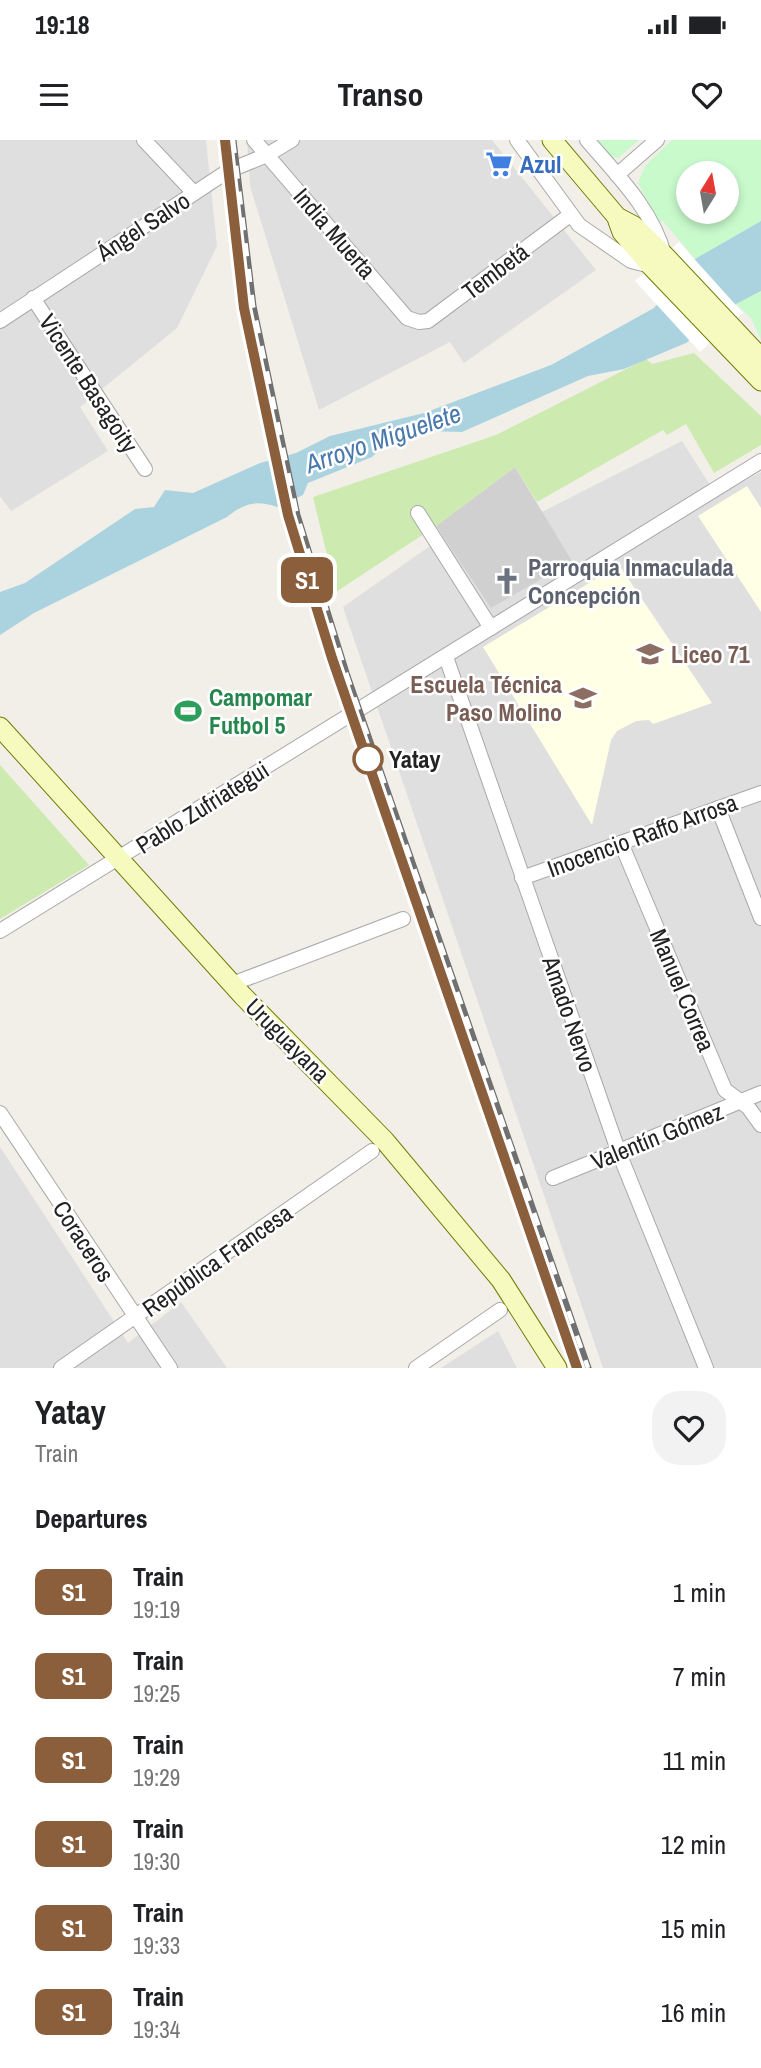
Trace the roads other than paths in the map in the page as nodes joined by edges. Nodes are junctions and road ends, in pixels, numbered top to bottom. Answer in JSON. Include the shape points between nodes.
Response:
{"nodes":[{"id":1,"x":144,"y":140,"type":"edge"},
{"id":2,"x":254,"y":140,"type":"edge"},
{"id":3,"x":292,"y":140,"type":"edge"},
{"id":4,"x":517,"y":140,"type":"edge"},
{"id":5,"x":552,"y":140,"type":"edge"},
{"id":6,"x":587,"y":140,"type":"edge"},
{"id":7,"x":657,"y":140,"type":"edge"},
{"id":8,"x":267,"y":155,"type":"junction"},
{"id":9,"x":617,"y":175,"type":"junction"},
{"id":10,"x":194,"y":193,"type":"junction"},
{"id":11,"x":570,"y":215,"type":"junction"},
{"id":12,"x":658,"y":261,"type":"junction"},
{"id":13,"x":33,"y":298,"type":"junction"},
{"id":14,"x":0,"y":321,"type":"edge"},
{"id":15,"x":419,"y":322,"type":"joint"},
{"id":16,"x":724,"y":330,"type":"junction"},
{"id":17,"x":761,"y":358,"type":"edge"},
{"id":18,"x":761,"y":381,"type":"edge"},
{"id":19,"x":761,"y":461,"type":"edge"},
{"id":20,"x":145,"y":470,"type":"dead end"},
{"id":21,"x":418,"y":513,"type":"dead end"},
{"id":22,"x":491,"y":628,"type":"junction"},
{"id":23,"x":446,"y":657,"type":"junction"},
{"id":24,"x":0,"y":727,"type":"edge"},
{"id":25,"x":761,"y":793,"type":"edge"},
{"id":26,"x":718,"y":808,"type":"junction"},
{"id":27,"x":621,"y":843,"type":"junction"},
{"id":28,"x":120,"y":859,"type":"junction"},
{"id":29,"x":522,"y":878,"type":"junction"},
{"id":30,"x":761,"y":918,"type":"edge"},
{"id":31,"x":403,"y":919,"type":"dead end"},
{"id":32,"x":0,"y":931,"type":"edge"},
{"id":33,"x":237,"y":990,"type":"junction"},
{"id":34,"x":761,"y":1093,"type":"edge"},
{"id":35,"x":740,"y":1102,"type":"junction"},
{"id":36,"x":0,"y":1113,"type":"edge"},
{"id":37,"x":761,"y":1125,"type":"edge"},
{"id":38,"x":372,"y":1151,"type":"dead end"},
{"id":39,"x":619,"y":1153,"type":"junction"},
{"id":40,"x":553,"y":1178,"type":"dead end"},
{"id":41,"x":500,"y":1310,"type":"dead end"},
{"id":42,"x":135,"y":1318,"type":"junction"},
{"id":43,"x":61,"y":1368,"type":"edge"},
{"id":44,"x":170,"y":1368,"type":"edge"},
{"id":45,"x":416,"y":1368,"type":"edge"},
{"id":46,"x":558,"y":1368,"type":"edge"},
{"id":47,"x":706,"y":1368,"type":"edge"}],
"edges":[{"from":1,"to":10,"type":"street"},
{"from":2,"to":8,"type":"street","name":"India Muerta"},
{"from":3,"to":8,"type":"street","name":"Ángel Salvo"},
{"from":4,"to":11,"type":"street"},
{"from":5,"to":12,"type":"street","via":[[617,217],[622,232]]},
{"from":6,"to":9,"type":"street"},
{"from":7,"to":9,"type":"street"},
{"from":8,"to":10,"type":"street","name":"Ángel Salvo","via":[[236,167]]},
{"from":8,"to":15,"type":"street","name":"India Muerta","via":[[407,318]]},
{"from":9,"to":12,"type":"street","via":[[656,229]]},
{"from":10,"to":13,"type":"street","name":"Ángel Salvo"},
{"from":11,"to":12,"type":"street","via":[[631,261]]},
{"from":11,"to":15,"type":"street","name":"Tembetá","via":[[428,321]]},
{"from":12,"to":16,"type":"street"},
{"from":13,"to":14,"type":"street","name":"Ángel Salvo"},
{"from":13,"to":20,"type":"street","name":"Vicente Basagoity"},
{"from":16,"to":17,"type":"street"},
{"from":16,"to":18,"type":"street"},
{"from":19,"to":22,"type":"street","name":"Pablo Zufriategui"},
{"from":21,"to":22,"type":"street"},
{"from":22,"to":23,"type":"street","name":"Pablo Zufriategui"},
{"from":23,"to":28,"type":"street","name":"Pablo Zufriategui"},
{"from":23,"to":29,"type":"street","name":"Amado Nervo"},
{"from":24,"to":28,"type":"street","name":"Uruguayana"},
{"from":25,"to":26,"type":"street","name":"Inocencio Raffo Arrosa"},
{"from":26,"to":27,"type":"street","name":"Inocencio Raffo Arrosa"},
{"from":26,"to":30,"type":"street"},
{"from":27,"to":29,"type":"street","name":"Inocencio Raffo Arrosa"},
{"from":27,"to":35,"type":"street","name":"Manuel Correa","via":[[725,1090]]},
{"from":28,"to":32,"type":"street","name":"Pablo Zufriategui"},
{"from":28,"to":33,"type":"street","name":"Uruguayana"},
{"from":29,"to":39,"type":"street","name":"Amado Nervo"},
{"from":31,"to":33,"type":"street"},
{"from":33,"to":46,"type":"street","name":"Uruguayana","via":[[394,1152],[502,1280]]},
{"from":34,"to":35,"type":"street","name":"Valentín Gómez"},
{"from":35,"to":37,"type":"street","name":"Manuel Correa"},
{"from":35,"to":39,"type":"street","name":"Valentín Gómez"},
{"from":36,"to":42,"type":"street","name":"Coraceros"},
{"from":38,"to":42,"type":"street","name":"República Francesa"},
{"from":39,"to":40,"type":"street","name":"Valentín Gómez"},
{"from":39,"to":47,"type":"street","name":"Amado Nervo"},
{"from":41,"to":45,"type":"street"},
{"from":42,"to":43,"type":"street","name":"República Francesa"},
{"from":42,"to":44,"type":"street","name":"Coraceros"}]}
